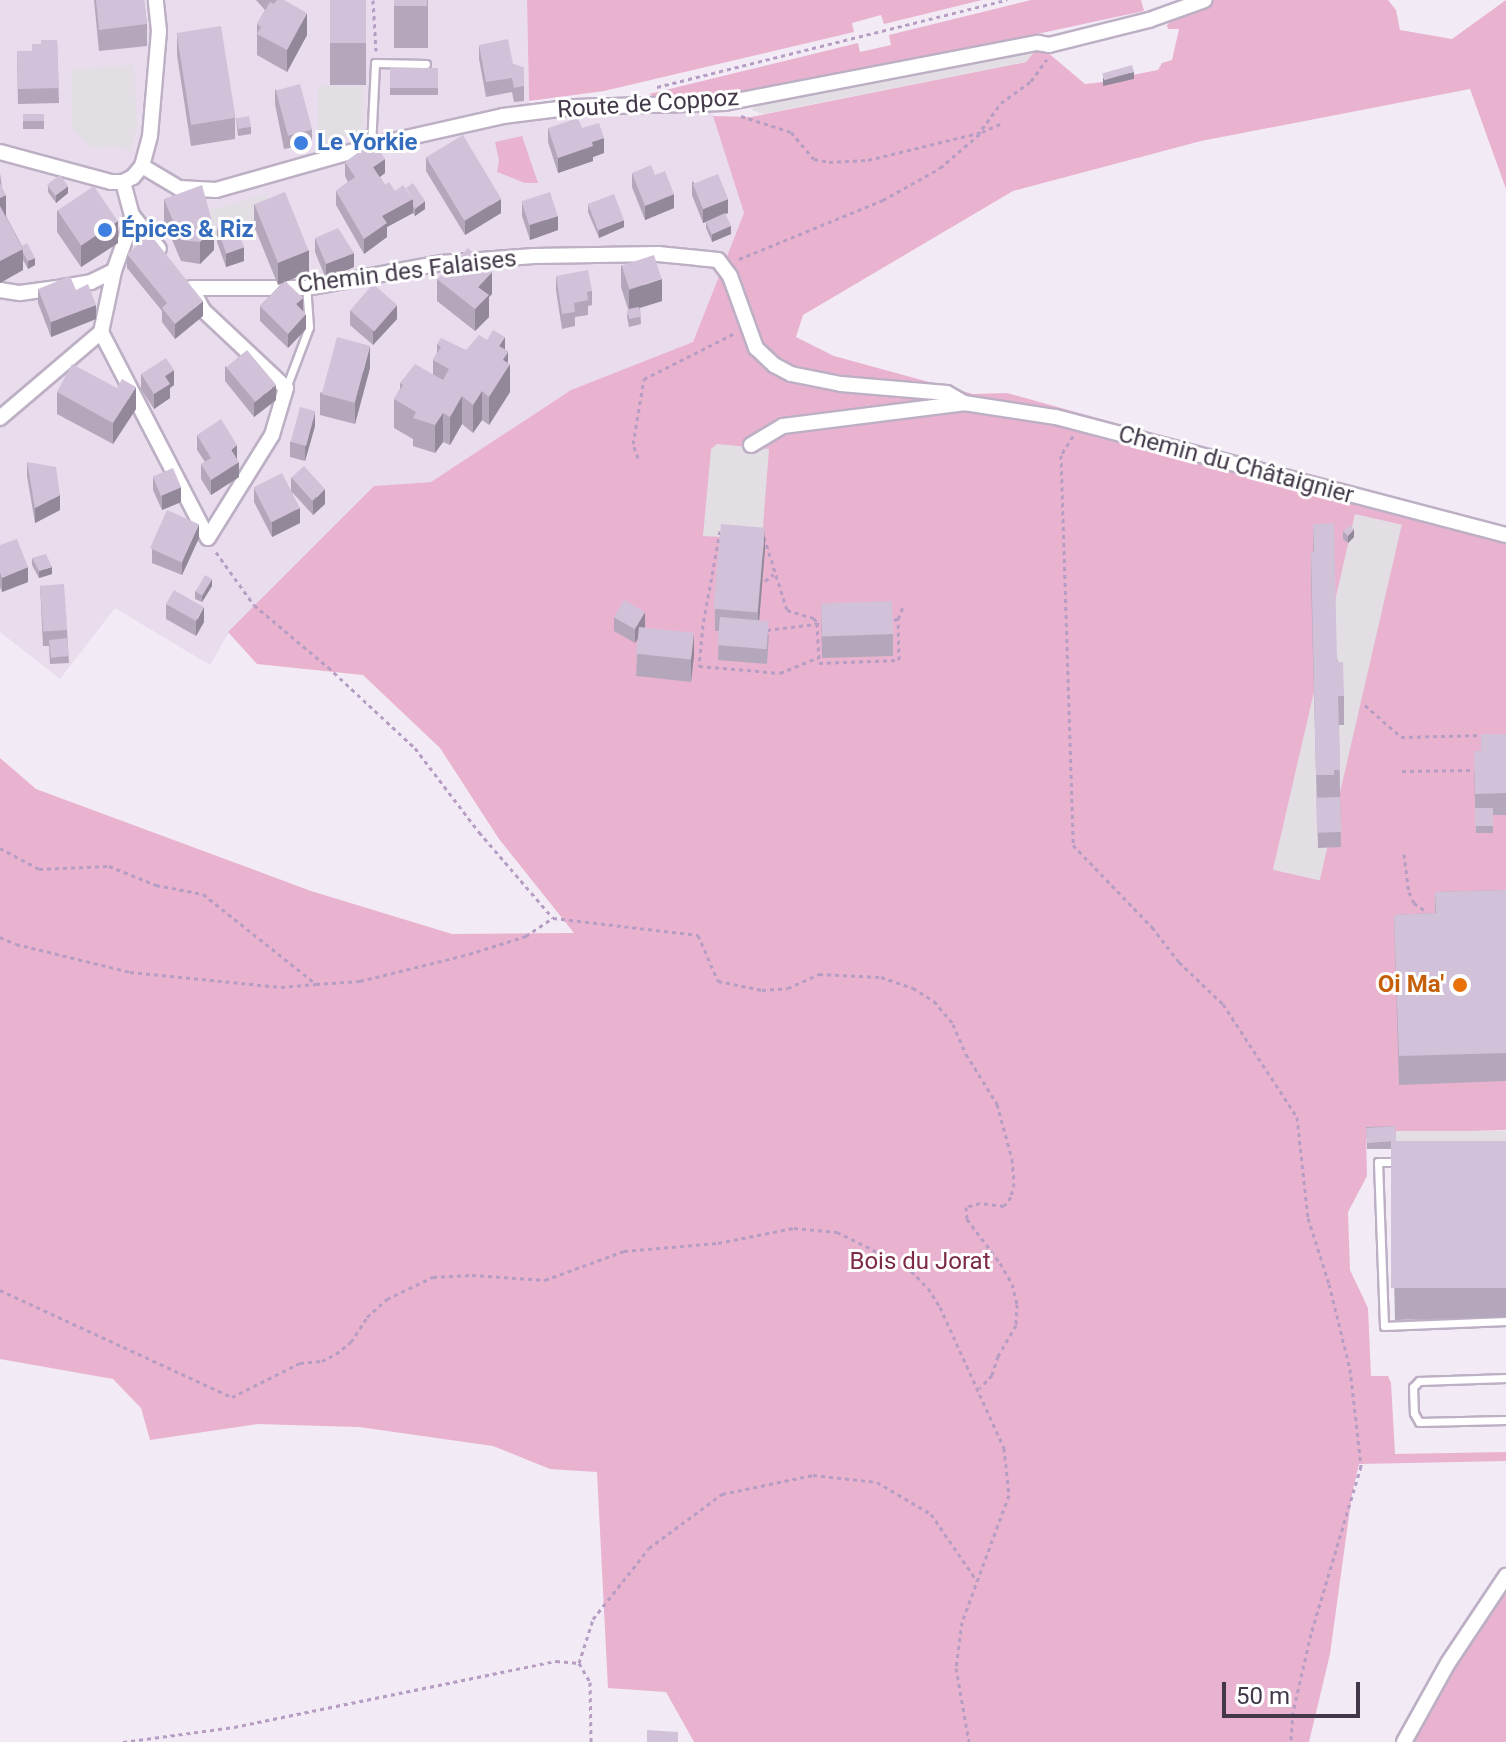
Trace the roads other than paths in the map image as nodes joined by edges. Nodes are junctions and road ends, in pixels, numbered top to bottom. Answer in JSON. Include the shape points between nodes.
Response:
{"nodes":[{"id":1,"x":156,"y":0,"type":"edge"},
{"id":2,"x":1205,"y":0,"type":"edge"},
{"id":3,"x":426,"y":64,"type":"edge"},
{"id":4,"x":371,"y":147,"type":"junction"},
{"id":5,"x":0,"y":152,"type":"edge"},
{"id":6,"x":142,"y":166,"type":"junction"},
{"id":7,"x":123,"y":182,"type":"junction"},
{"id":8,"x":132,"y":215,"type":"junction"},
{"id":9,"x":722,"y":264,"type":"joint"},
{"id":10,"x":114,"y":271,"type":"junction"},
{"id":11,"x":182,"y":277,"type":"junction"},
{"id":12,"x":306,"y":288,"type":"junction"},
{"id":13,"x":1,"y":292,"type":"edge"},
{"id":14,"x":101,"y":332,"type":"junction"},
{"id":15,"x":286,"y":388,"type":"junction"},
{"id":16,"x":964,"y":403,"type":"junction"},
{"id":17,"x":0,"y":418,"type":"edge"},
{"id":18,"x":751,"y":445,"type":"dead end"},
{"id":19,"x":1506,"y":535,"type":"edge"},
{"id":20,"x":1410,"y":1161,"type":"edge"},
{"id":21,"x":1506,"y":1321,"type":"edge"},
{"id":22,"x":1506,"y":1378,"type":"edge"},
{"id":23,"x":1506,"y":1420,"type":"edge"},
{"id":24,"x":1506,"y":1576,"type":"edge"},
{"id":25,"x":1404,"y":1742,"type":"edge"}],
"edges":[{"from":1,"to":6,"type":"street","via":[[153,109]]},
{"from":2,"to":4,"type":"street","name":"Route de Coppoz","via":[[1049,45],[725,103],[574,107]]},
{"from":3,"to":4,"type":"lane","via":[[375,63]]},
{"from":4,"to":6,"type":"street","name":"Route de Coppoz","via":[[207,191],[179,188]]},
{"from":5,"to":7,"type":"street"},
{"from":6,"to":7,"type":"street"},
{"from":7,"to":8,"type":"street"},
{"from":8,"to":10,"type":"street"},
{"from":8,"to":11,"type":"street"},
{"from":9,"to":12,"type":"street","name":"Chemin des Falaises","via":[[658,254],[510,257],[441,263]]},
{"from":9,"to":16,"type":"street","name":"Chemin du Châtaignier","via":[[764,357],[791,374],[947,393]]},
{"from":10,"to":13,"type":"street","via":[[91,282]]},
{"from":10,"to":14,"type":"street"},
{"from":11,"to":12,"type":"street","name":"Chemin des Falaises"},
{"from":11,"to":15,"type":"street","via":[[203,310]]},
{"from":12,"to":15,"type":"lane","via":[[309,327]]},
{"from":14,"to":15,"type":"street","via":[[208,538],[272,435]]},
{"from":14,"to":17,"type":"street"},
{"from":16,"to":18,"type":"street","name":"Chemin du Châtaignier","via":[[783,426]]},
{"from":16,"to":19,"type":"street","name":"Chemin du Châtaignier","via":[[1081,423]]},
{"from":20,"to":21,"type":"lane","via":[[1378,1162],[1384,1326]]},
{"from":22,"to":23,"type":"lane","via":[[1419,1381],[1413,1387],[1419,1422]]},
{"from":24,"to":25,"type":"street","via":[[1460,1643]]}]}
